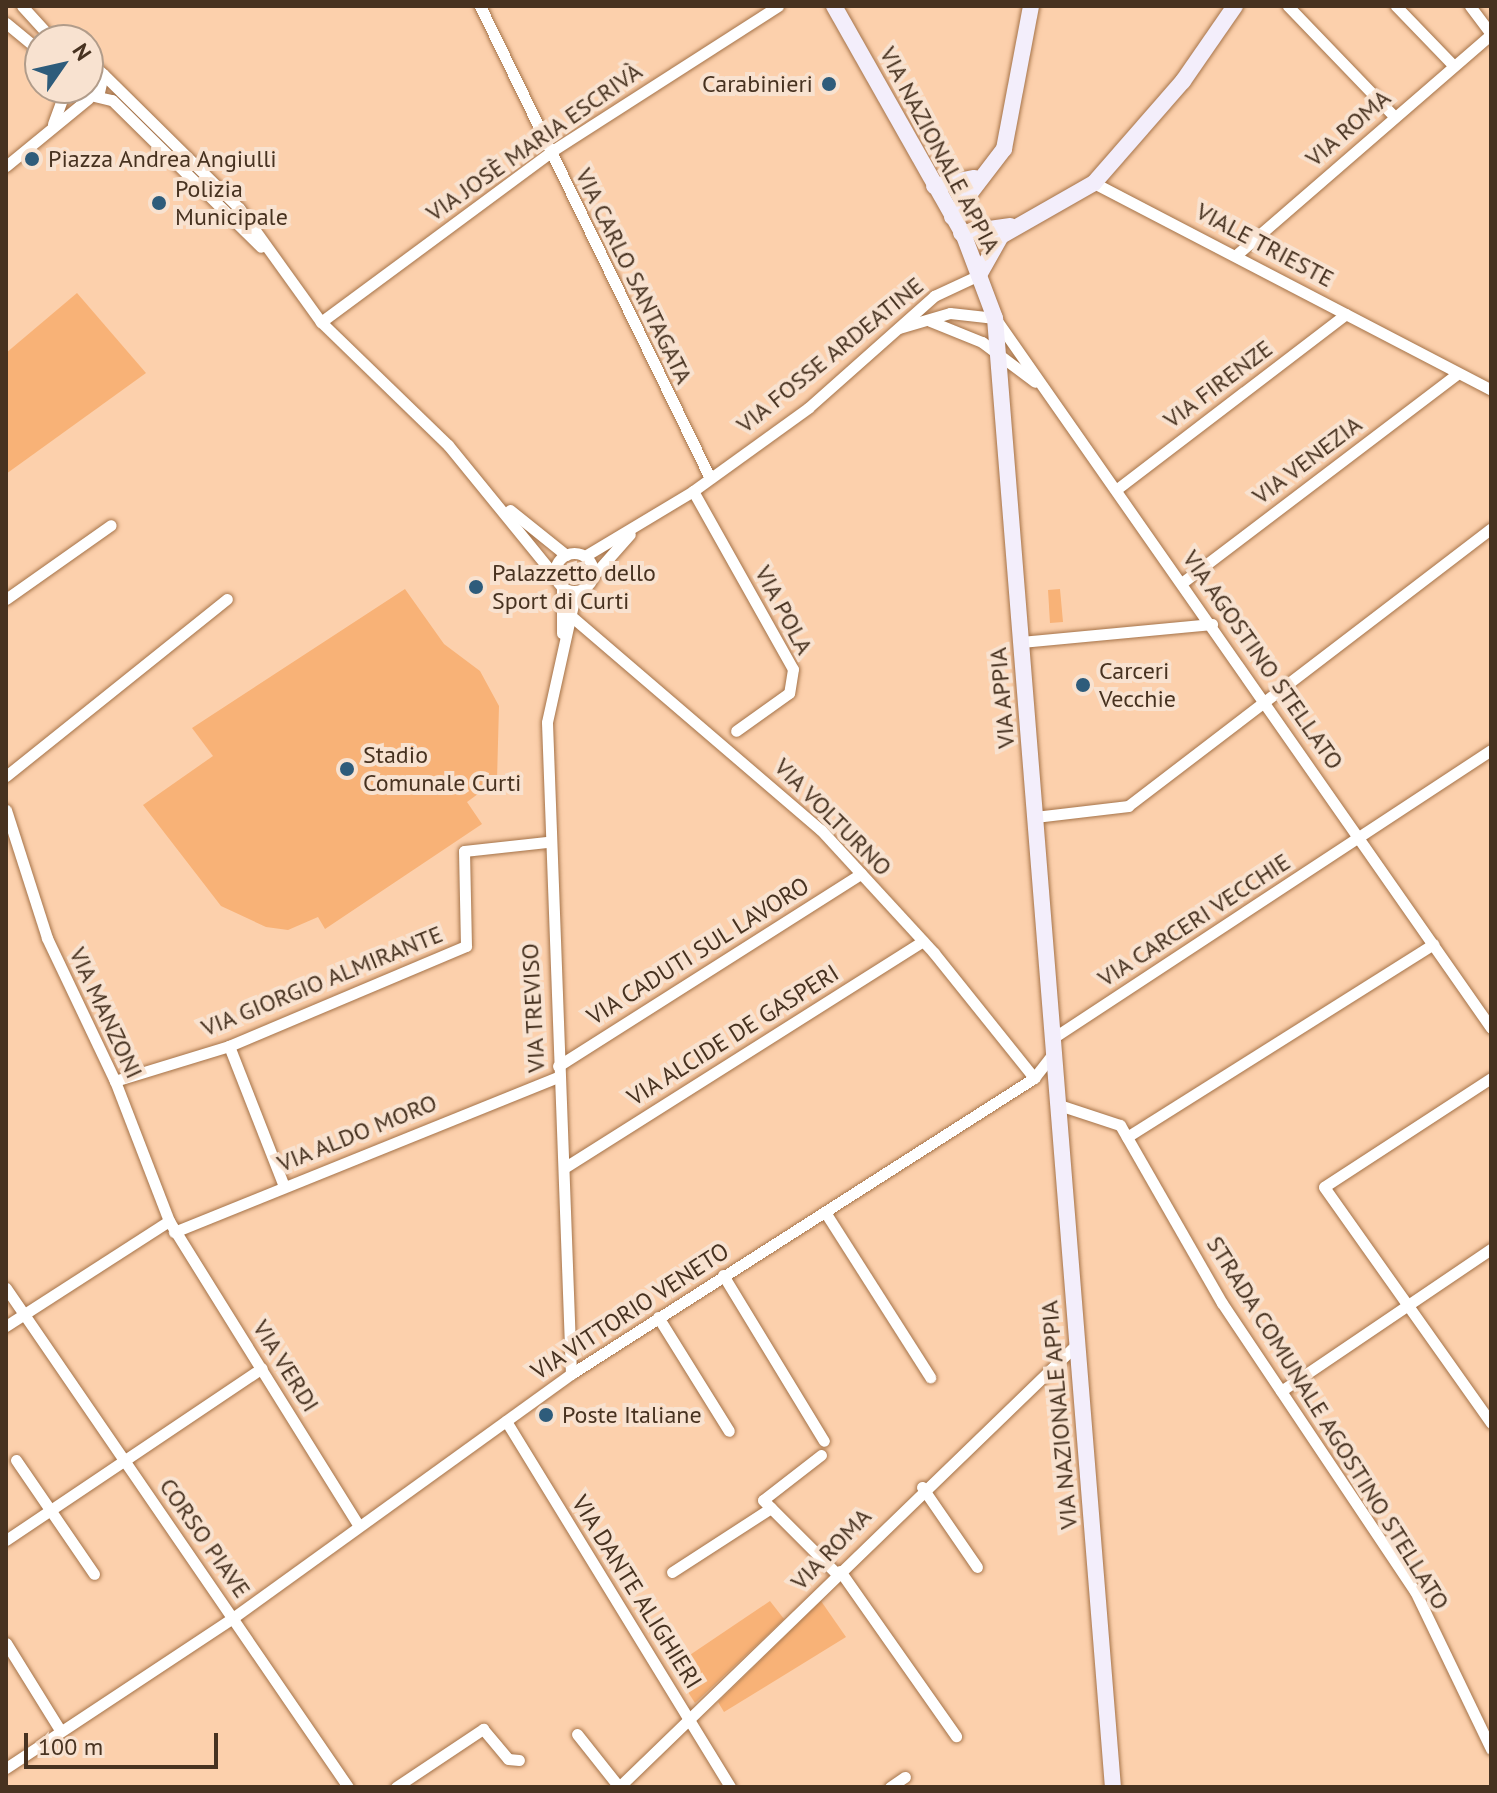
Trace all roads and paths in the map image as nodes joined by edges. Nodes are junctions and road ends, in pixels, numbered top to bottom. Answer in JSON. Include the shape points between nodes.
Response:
{"nodes":[{"id":1,"x":22,"y":6,"type":"edge"},
{"id":2,"x":480,"y":6,"type":"edge"},
{"id":3,"x":778,"y":6,"type":"edge"},
{"id":4,"x":834,"y":6,"type":"edge"},
{"id":5,"x":1031,"y":6,"type":"edge"},
{"id":6,"x":1235,"y":6,"type":"edge"},
{"id":7,"x":1288,"y":6,"type":"edge"},
{"id":8,"x":1396,"y":6,"type":"edge"},
{"id":9,"x":1470,"y":6,"type":"edge"},
{"id":10,"x":33,"y":20,"type":"junction"},
{"id":11,"x":6,"y":23,"type":"edge"},
{"id":12,"x":37,"y":24,"type":"edge"},
{"id":13,"x":19,"y":32,"type":"junction"},
{"id":14,"x":1491,"y":34,"type":"edge"},
{"id":15,"x":24,"y":37,"type":"edge"},
{"id":16,"x":1454,"y":66,"type":"junction"},
{"id":17,"x":104,"y":75,"type":"edge"},
{"id":18,"x":104,"y":99,"type":"edge"},
{"id":19,"x":60,"y":104,"type":"edge"},
{"id":20,"x":82,"y":104,"type":"edge"},
{"id":21,"x":1395,"y":117,"type":"junction"},
{"id":22,"x":53,"y":124,"type":"junction"},
{"id":23,"x":549,"y":153,"type":"junction"},
{"id":24,"x":6,"y":166,"type":"edge"},
{"id":25,"x":974,"y":178,"type":"junction"},
{"id":26,"x":1094,"y":183,"type":"junction"},
{"id":27,"x":934,"y":186,"type":"junction"},
{"id":28,"x":952,"y":217,"type":"junction"},
{"id":29,"x":1016,"y":224,"type":"junction"},
{"id":30,"x":961,"y":233,"type":"junction"},
{"id":31,"x":1235,"y":256,"type":"junction"},
{"id":32,"x":979,"y":275,"type":"junction"},
{"id":33,"x":298,"y":289,"type":"junction"},
{"id":34,"x":1346,"y":314,"type":"junction"},
{"id":35,"x":995,"y":318,"type":"junction"},
{"id":36,"x":321,"y":322,"type":"junction"},
{"id":37,"x":899,"y":328,"type":"junction"},
{"id":38,"x":998,"y":355,"type":"junction"},
{"id":39,"x":1458,"y":373,"type":"junction"},
{"id":40,"x":1491,"y":390,"type":"edge"},
{"id":41,"x":1056,"y":403,"type":"junction"},
{"id":42,"x":710,"y":478,"type":"junction"},
{"id":43,"x":1117,"y":489,"type":"junction"},
{"id":44,"x":693,"y":491,"type":"junction"},
{"id":45,"x":489,"y":493,"type":"junction"},
{"id":46,"x":111,"y":525,"type":"dead end"},
{"id":47,"x":1491,"y":528,"type":"edge"},
{"id":48,"x":633,"y":530,"type":"junction"},
{"id":49,"x":566,"y":555,"type":"junction"},
{"id":50,"x":585,"y":556,"type":"junction"},
{"id":51,"x":592,"y":577,"type":"junction"},
{"id":52,"x":559,"y":582,"type":"junction"},
{"id":53,"x":1183,"y":582,"type":"junction"},
{"id":54,"x":576,"y":591,"type":"junction"},
{"id":55,"x":6,"y":599,"type":"edge"},
{"id":56,"x":227,"y":599,"type":"dead end"},
{"id":57,"x":571,"y":616,"type":"junction"},
{"id":58,"x":1212,"y":624,"type":"junction"},
{"id":59,"x":562,"y":642,"type":"junction"},
{"id":60,"x":1021,"y":642,"type":"junction"},
{"id":61,"x":1264,"y":700,"type":"junction"},
{"id":62,"x":736,"y":731,"type":"dead end"},
{"id":63,"x":1491,"y":750,"type":"edge"},
{"id":64,"x":6,"y":776,"type":"edge"},
{"id":65,"x":6,"y":810,"type":"edge"},
{"id":66,"x":1035,"y":817,"type":"junction"},
{"id":67,"x":1359,"y":839,"type":"junction"},
{"id":68,"x":547,"y":842,"type":"junction"},
{"id":69,"x":861,"y":874,"type":"junction"},
{"id":70,"x":923,"y":941,"type":"junction"},
{"id":71,"x":1433,"y":944,"type":"junction"},
{"id":72,"x":1491,"y":1028,"type":"edge"},
{"id":73,"x":1054,"y":1045,"type":"junction"},
{"id":74,"x":229,"y":1046,"type":"junction"},
{"id":75,"x":558,"y":1071,"type":"junction"},
{"id":76,"x":1034,"y":1078,"type":"junction"},
{"id":77,"x":1491,"y":1078,"type":"edge"},
{"id":78,"x":115,"y":1081,"type":"junction"},
{"id":79,"x":1059,"y":1105,"type":"junction"},
{"id":80,"x":1127,"y":1137,"type":"junction"},
{"id":81,"x":567,"y":1166,"type":"junction"},
{"id":82,"x":284,"y":1186,"type":"junction"},
{"id":83,"x":825,"y":1212,"type":"junction"},
{"id":84,"x":171,"y":1226,"type":"junction"},
{"id":85,"x":1491,"y":1249,"type":"edge"},
{"id":86,"x":723,"y":1275,"type":"junction"},
{"id":87,"x":6,"y":1288,"type":"edge"},
{"id":88,"x":1408,"y":1304,"type":"junction"},
{"id":89,"x":24,"y":1314,"type":"junction"},
{"id":90,"x":658,"y":1317,"type":"junction"},
{"id":91,"x":6,"y":1326,"type":"edge"},
{"id":92,"x":1078,"y":1343,"type":"junction"},
{"id":93,"x":262,"y":1368,"type":"junction"},
{"id":94,"x":571,"y":1374,"type":"junction"},
{"id":95,"x":930,"y":1377,"type":"dead end"},
{"id":96,"x":1281,"y":1391,"type":"junction"},
{"id":97,"x":506,"y":1421,"type":"junction"},
{"id":98,"x":1491,"y":1423,"type":"edge"},
{"id":99,"x":729,"y":1431,"type":"dead end"},
{"id":100,"x":824,"y":1441,"type":"dead end"},
{"id":101,"x":821,"y":1455,"type":"dead end"},
{"id":102,"x":16,"y":1460,"type":"dead end"},
{"id":103,"x":124,"y":1461,"type":"junction"},
{"id":104,"x":922,"y":1487,"type":"junction"},
{"id":105,"x":771,"y":1508,"type":"junction"},
{"id":106,"x":51,"y":1510,"type":"junction"},
{"id":107,"x":358,"y":1525,"type":"junction"},
{"id":108,"x":6,"y":1540,"type":"edge"},
{"id":109,"x":977,"y":1567,"type":"dead end"},
{"id":110,"x":672,"y":1572,"type":"dead end"},
{"id":111,"x":839,"y":1572,"type":"junction"},
{"id":112,"x":94,"y":1574,"type":"dead end"},
{"id":113,"x":234,"y":1617,"type":"junction"},
{"id":114,"x":6,"y":1643,"type":"edge"},
{"id":115,"x":690,"y":1719,"type":"junction"},
{"id":116,"x":60,"y":1730,"type":"junction"},
{"id":117,"x":577,"y":1734,"type":"dead end"},
{"id":118,"x":956,"y":1736,"type":"dead end"},
{"id":119,"x":1491,"y":1749,"type":"edge"},
{"id":120,"x":519,"y":1760,"type":"dead end"},
{"id":121,"x":6,"y":1768,"type":"edge"},
{"id":122,"x":905,"y":1777,"type":"dead end"},
{"id":123,"x":348,"y":1787,"type":"edge"},
{"id":124,"x":396,"y":1787,"type":"edge"},
{"id":125,"x":619,"y":1787,"type":"edge"},
{"id":126,"x":730,"y":1787,"type":"edge"},
{"id":127,"x":890,"y":1787,"type":"edge"},
{"id":128,"x":1113,"y":1787,"type":"edge"}],
"edges":[{"from":1,"to":10,"type":"street"},
{"from":2,"to":23,"type":"street","name":"VIA CARLO SANTAGATA"},
{"from":3,"to":23,"type":"street","name":"VIA JOSÈ MARIA ESCRIVÀ"},
{"from":4,"to":27,"type":"main road","name":"VIA NAZIONALE APPIA"},
{"from":5,"to":25,"type":"main road","via":[[1004,149]]},
{"from":6,"to":26,"type":"main road","via":[[1183,81]]},
{"from":7,"to":21,"type":"street"},
{"from":8,"to":16,"type":"street"},
{"from":9,"to":14,"type":"street"},
{"from":10,"to":12,"type":"street"},
{"from":10,"to":13,"type":"street"},
{"from":11,"to":13,"type":"street"},
{"from":13,"to":15,"type":"street"},
{"from":14,"to":16,"type":"street","name":"VIA ROMA"},
{"from":16,"to":21,"type":"street","name":"VIA ROMA"},
{"from":17,"to":33,"type":"street","via":[[239,208]]},
{"from":18,"to":33,"type":"street","via":[[112,100]]},
{"from":19,"to":22,"type":"street"},
{"from":20,"to":22,"type":"street"},
{"from":21,"to":31,"type":"street","name":"VIA ROMA"},
{"from":22,"to":24,"type":"street"},
{"from":23,"to":36,"type":"street","name":"VIA JOSÈ MARIA ESCRIVÀ"},
{"from":23,"to":42,"type":"street","name":"VIA CARLO SANTAGATA"},
{"from":25,"to":27,"type":"main road"},
{"from":25,"to":28,"type":"main road"},
{"from":26,"to":29,"type":"main road"},
{"from":26,"to":31,"type":"street","name":"VIALE TRIESTE"},
{"from":27,"to":28,"type":"main road","name":"VIA NAZIONALE APPIA"},
{"from":28,"to":30,"type":"main road","name":"VIA NAZIONALE APPIA"},
{"from":29,"to":30,"type":"main road"},
{"from":29,"to":32,"type":"main road","via":[[990,250]]},
{"from":30,"to":32,"type":"main road","name":"VIA NAZIONALE APPIA"},
{"from":31,"to":34,"type":"street","name":"VIALE TRIESTE"},
{"from":32,"to":35,"type":"main road","name":"VIA APPIA"},
{"from":32,"to":37,"type":"street","name":"VIA FOSSE ARDEATINE","via":[[934,296]]},
{"from":33,"to":36,"type":"street"},
{"from":34,"to":39,"type":"street","name":"VIALE TRIESTE"},
{"from":34,"to":43,"type":"street","name":"VIA FIRENZE"},
{"from":35,"to":37,"type":"street","via":[[950,313]]},
{"from":35,"to":38,"type":"main road","name":"VIA APPIA"},
{"from":35,"to":41,"type":"street","name":"VIA AGOSTINO STELLATO"},
{"from":36,"to":45,"type":"street"},
{"from":37,"to":38,"type":"street","via":[[942,321]]},
{"from":37,"to":42,"type":"street","name":"VIA FOSSE ARDEATINE","via":[[808,408]]},
{"from":38,"to":41,"type":"street"},
{"from":38,"to":60,"type":"main road","name":"VIA APPIA"},
{"from":39,"to":40,"type":"street","name":"VIALE TRIESTE"},
{"from":39,"to":53,"type":"street","name":"VIA VENEZIA"},
{"from":41,"to":43,"type":"street","name":"VIA AGOSTINO STELLATO"},
{"from":42,"to":44,"type":"street","name":"VIA FOSSE ARDEATINE"},
{"from":43,"to":53,"type":"street","name":"VIA AGOSTINO STELLATO"},
{"from":44,"to":48,"type":"street","name":"VIA FOSSE ARDEATINE"},
{"from":44,"to":62,"type":"street","name":"VIA POLA","via":[[793,669],[789,693]]},
{"from":45,"to":49,"type":"street"},
{"from":45,"to":52,"type":"street"},
{"from":46,"to":55,"type":"street"},
{"from":47,"to":61,"type":"street"},
{"from":48,"to":50,"type":"street","name":"VIA FOSSE ARDEATINE"},
{"from":48,"to":51,"type":"street","name":"VIA FOSSE ARDEATINE"},
{"from":49,"to":50,"type":"street"},
{"from":49,"to":52,"type":"street"},
{"from":50,"to":51,"type":"street"},
{"from":51,"to":54,"type":"street","name":"VIA FOSSE ARDEATINE"},
{"from":52,"to":54,"type":"street"},
{"from":52,"to":59,"type":"street","name":"VIA TREVISO"},
{"from":53,"to":58,"type":"street","name":"VIA AGOSTINO STELLATO"},
{"from":54,"to":57,"type":"street","name":"VIA TREVISO"},
{"from":56,"to":64,"type":"street"},
{"from":57,"to":59,"type":"street","name":"VIA TREVISO"},
{"from":57,"to":69,"type":"street","name":"VIA VOLTURNO","via":[[729,747]]},
{"from":58,"to":60,"type":"street"},
{"from":58,"to":61,"type":"street","name":"VIA AGOSTINO STELLATO"},
{"from":59,"to":68,"type":"street","name":"VIA TREVISO","via":[[547,722]]},
{"from":60,"to":66,"type":"main road","name":"VIA APPIA"},
{"from":61,"to":66,"type":"street","via":[[1128,806]]},
{"from":61,"to":67,"type":"street","name":"VIA AGOSTINO STELLATO"},
{"from":63,"to":67,"type":"street"},
{"from":65,"to":78,"type":"street","name":"VIA MANZONI","via":[[47,938]]},
{"from":66,"to":73,"type":"main road","name":"VIA APPIA"},
{"from":67,"to":71,"type":"street","name":"VIA AGOSTINO STELLATO"},
{"from":67,"to":73,"type":"street","name":"VIA CARCERI VECCHIE"},
{"from":68,"to":74,"type":"street","name":"VIA GIORGIO ALMIRANTE","via":[[464,851],[466,946]]},
{"from":68,"to":75,"type":"street","name":"VIA TREVISO"},
{"from":69,"to":70,"type":"street","name":"VIA VOLTURNO"},
{"from":69,"to":75,"type":"street","name":"VIA CADUTI SUL LAVORO"},
{"from":70,"to":76,"type":"street","name":"VIA VOLTURNO"},
{"from":70,"to":81,"type":"street","name":"VIA ALCIDE DE GASPERI"},
{"from":71,"to":72,"type":"street","name":"VIA AGOSTINO STELLATO"},
{"from":71,"to":80,"type":"street"},
{"from":73,"to":76,"type":"street","name":"VIA VITTORIO VENETO"},
{"from":73,"to":79,"type":"main road","name":"VIA NAZIONALE APPIA"},
{"from":74,"to":78,"type":"street","name":"VIA GIORGIO ALMIRANTE"},
{"from":74,"to":82,"type":"street"},
{"from":75,"to":81,"type":"street","name":"VIA TREVISO"},
{"from":75,"to":82,"type":"street","name":"VIA ALDO MORO"},
{"from":76,"to":83,"type":"street","name":"VIA VITTORIO VENETO"},
{"from":77,"to":88,"type":"street","via":[[1324,1187]]},
{"from":78,"to":84,"type":"street","name":"VIA MANZONI"},
{"from":79,"to":80,"type":"street","name":"STRADA COMUNALE AGOSTINO STELLATO","via":[[1120,1125]]},
{"from":79,"to":92,"type":"main road","name":"VIA NAZIONALE APPIA"},
{"from":80,"to":96,"type":"street","name":"STRADA COMUNALE AGOSTINO STELLATO"},
{"from":81,"to":94,"type":"street","name":"VIA TREVISO"},
{"from":82,"to":84,"type":"street","name":"VIA ALDO MORO"},
{"from":83,"to":86,"type":"street","name":"VIA VITTORIO VENETO"},
{"from":83,"to":95,"type":"street"},
{"from":84,"to":89,"type":"street","name":"VIA ALDO MORO"},
{"from":84,"to":93,"type":"street","name":"VIA VERDI"},
{"from":85,"to":88,"type":"street"},
{"from":86,"to":90,"type":"street","name":"VIA VITTORIO VENETO"},
{"from":86,"to":100,"type":"street"},
{"from":87,"to":89,"type":"street","name":"CORSO PIAVE"},
{"from":88,"to":96,"type":"street"},
{"from":88,"to":98,"type":"street"},
{"from":89,"to":91,"type":"street","name":"VIA ALDO MORO"},
{"from":89,"to":103,"type":"street","name":"CORSO PIAVE"},
{"from":90,"to":94,"type":"street","name":"VIA VITTORIO VENETO"},
{"from":90,"to":99,"type":"street"},
{"from":92,"to":104,"type":"street","name":"VIA ROMA"},
{"from":92,"to":128,"type":"main road","name":"VIA NAZIONALE APPIA"},
{"from":93,"to":103,"type":"street"},
{"from":93,"to":107,"type":"street","name":"VIA VERDI"},
{"from":94,"to":97,"type":"street","name":"VIA VITTORIO VENETO"},
{"from":96,"to":119,"type":"street","name":"STRADA COMUNALE AGOSTINO STELLATO","via":[[1415,1591]]},
{"from":97,"to":107,"type":"street","name":"VIA VITTORIO VENETO"},
{"from":97,"to":115,"type":"street","name":"VIA DANTE ALIGHIERI"},
{"from":101,"to":105,"type":"street","via":[[764,1493]]},
{"from":102,"to":106,"type":"street"},
{"from":103,"to":106,"type":"street"},
{"from":103,"to":113,"type":"street","name":"CORSO PIAVE"},
{"from":104,"to":109,"type":"street"},
{"from":104,"to":111,"type":"street","name":"VIA ROMA"},
{"from":105,"to":110,"type":"street"},
{"from":105,"to":111,"type":"street"},
{"from":106,"to":108,"type":"street"},
{"from":106,"to":112,"type":"street"},
{"from":107,"to":113,"type":"street","name":"VIA VITTORIO VENETO"},
{"from":111,"to":115,"type":"street","name":"VIA ROMA"},
{"from":111,"to":118,"type":"street"},
{"from":113,"to":116,"type":"street","name":"VIA VITTORIO VENETO"},
{"from":113,"to":123,"type":"street","name":"CORSO PIAVE"},
{"from":114,"to":116,"type":"street"},
{"from":115,"to":125,"type":"street","name":"VIA ROMA"},
{"from":115,"to":126,"type":"street","name":"VIA DANTE ALIGHIERI"},
{"from":116,"to":121,"type":"street","name":"VIA VITTORIO VENETO"},
{"from":117,"to":125,"type":"street"},
{"from":120,"to":124,"type":"street","via":[[508,1759],[483,1729]]},
{"from":122,"to":127,"type":"street"}]}
